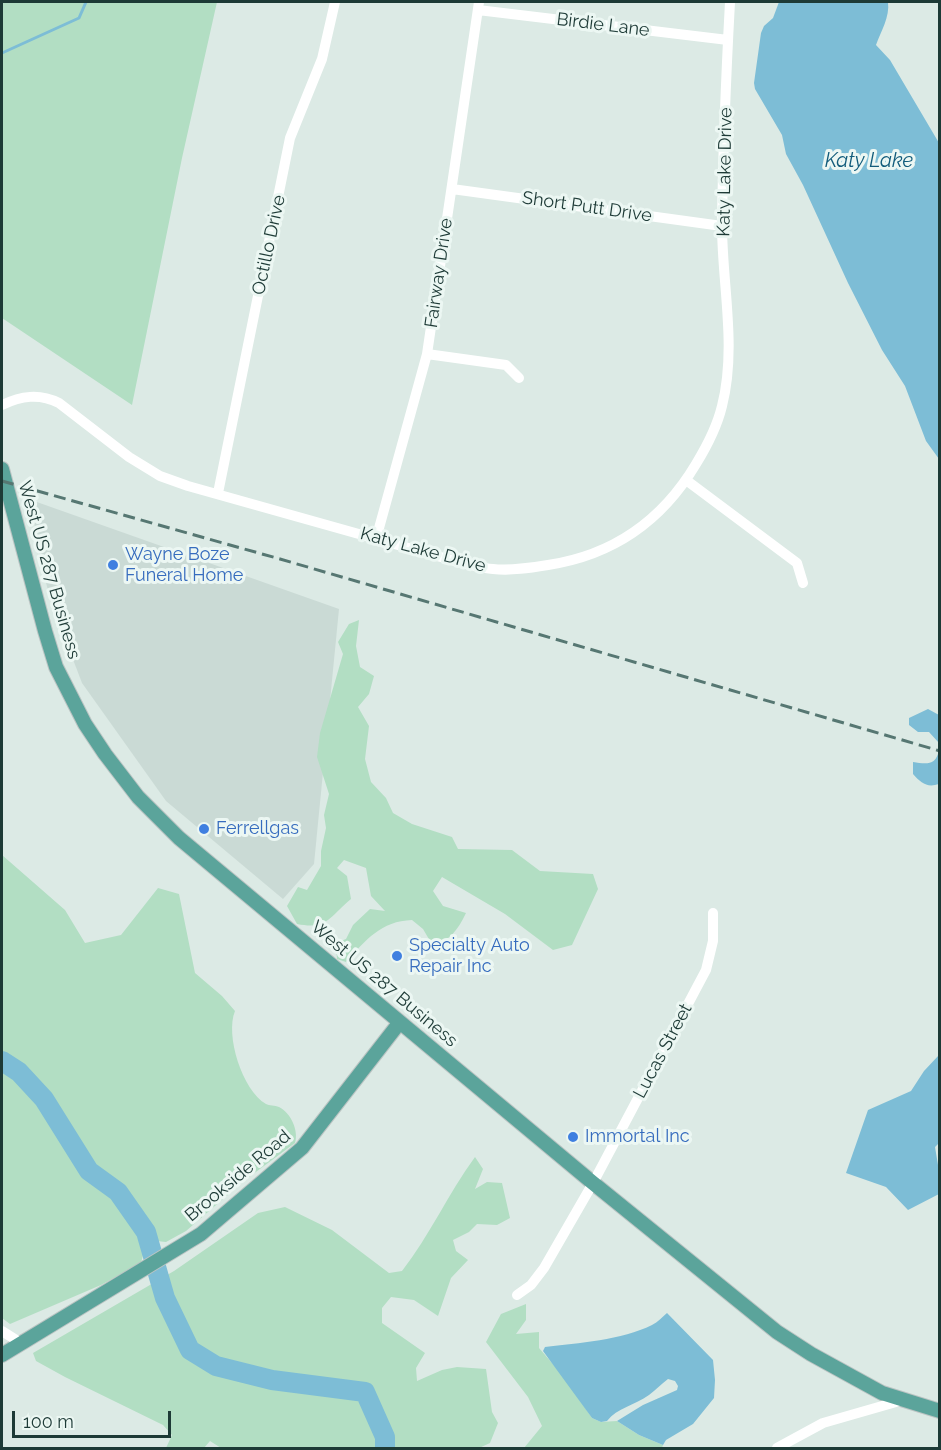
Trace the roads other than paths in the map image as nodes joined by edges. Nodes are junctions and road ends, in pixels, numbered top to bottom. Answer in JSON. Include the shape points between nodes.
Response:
{"nodes":[{"id":1,"x":335,"y":2,"type":"edge"},
{"id":2,"x":730,"y":2,"type":"edge"},
{"id":3,"x":479,"y":6,"type":"edge"},
{"id":4,"x":728,"y":40,"type":"junction"},
{"id":5,"x":452,"y":189,"type":"junction"},
{"id":6,"x":722,"y":226,"type":"junction"},
{"id":7,"x":427,"y":354,"type":"junction"},
{"id":8,"x":519,"y":378,"type":"dead end"},
{"id":9,"x":2,"y":405,"type":"edge"},
{"id":10,"x":2,"y":469,"type":"edge"},
{"id":11,"x":686,"y":480,"type":"junction"},
{"id":12,"x":218,"y":493,"type":"junction"},
{"id":13,"x":376,"y":538,"type":"junction"},
{"id":14,"x":803,"y":583,"type":"dead end"},
{"id":15,"x":713,"y":913,"type":"dead end"},
{"id":16,"x":400,"y":1022,"type":"junction"},
{"id":17,"x":593,"y":1183,"type":"junction"},
{"id":18,"x":517,"y":1295,"type":"dead end"},
{"id":19,"x":2,"y":1331,"type":"edge"},
{"id":20,"x":21,"y":1343,"type":"junction"},
{"id":21,"x":2,"y":1355,"type":"edge"},
{"id":22,"x":903,"y":1400,"type":"junction"},
{"id":23,"x":939,"y":1411,"type":"edge"},
{"id":24,"x":777,"y":1449,"type":"edge"}],
"edges":[{"from":1,"to":12,"type":"street","name":"Octillo Drive","via":[[322,59],[290,138]]},
{"from":2,"to":4,"type":"street","name":"Katy Lake Drive"},
{"from":3,"to":4,"type":"street","name":"Birdie Lane"},
{"from":3,"to":5,"type":"street","name":"Fairway Drive"},
{"from":4,"to":6,"type":"street","name":"Katy Lake Drive"},
{"from":5,"to":6,"type":"street","name":"Short Putt Drive"},
{"from":5,"to":7,"type":"street","name":"Fairway Drive"},
{"from":6,"to":11,"type":"street","name":"Katy Lake Drive","via":[[729,340],[722,406],[710,441]]},
{"from":7,"to":8,"type":"street","via":[[506,365]]},
{"from":7,"to":13,"type":"street","name":"Fairway Drive"},
{"from":9,"to":12,"type":"street","name":"Katy Lake Drive","via":[[23,397],[48,397],[160,476]]},
{"from":10,"to":16,"type":"main road","name":"West US 287 Business","via":[[56,667],[105,754],[138,797],[179,838]]},
{"from":11,"to":13,"type":"street","name":"Katy Lake Drive","via":[[675,496],[625,539],[597,554],[566,562],[528,569],[494,569]]},
{"from":11,"to":14,"type":"street","via":[[797,563]]},
{"from":12,"to":13,"type":"street","name":"Katy Lake Drive"},
{"from":15,"to":17,"type":"street","name":"Lucas Street","via":[[713,941],[706,970]]},
{"from":16,"to":17,"type":"main road","name":"West US 287 Business"},
{"from":16,"to":20,"type":"main road","name":"Brookside Road","via":[[302,1148],[220,1219]]},
{"from":17,"to":18,"type":"street","name":"Lucas Street","via":[[544,1268]]},
{"from":17,"to":22,"type":"main road","name":"West US 287 Business","via":[[777,1332],[861,1382]]},
{"from":19,"to":20,"type":"street"},
{"from":20,"to":21,"type":"main road","name":"Brookside Road"},
{"from":22,"to":23,"type":"main road","name":"West US 287 Business"},
{"from":22,"to":24,"type":"street","via":[[823,1423]]}]}
